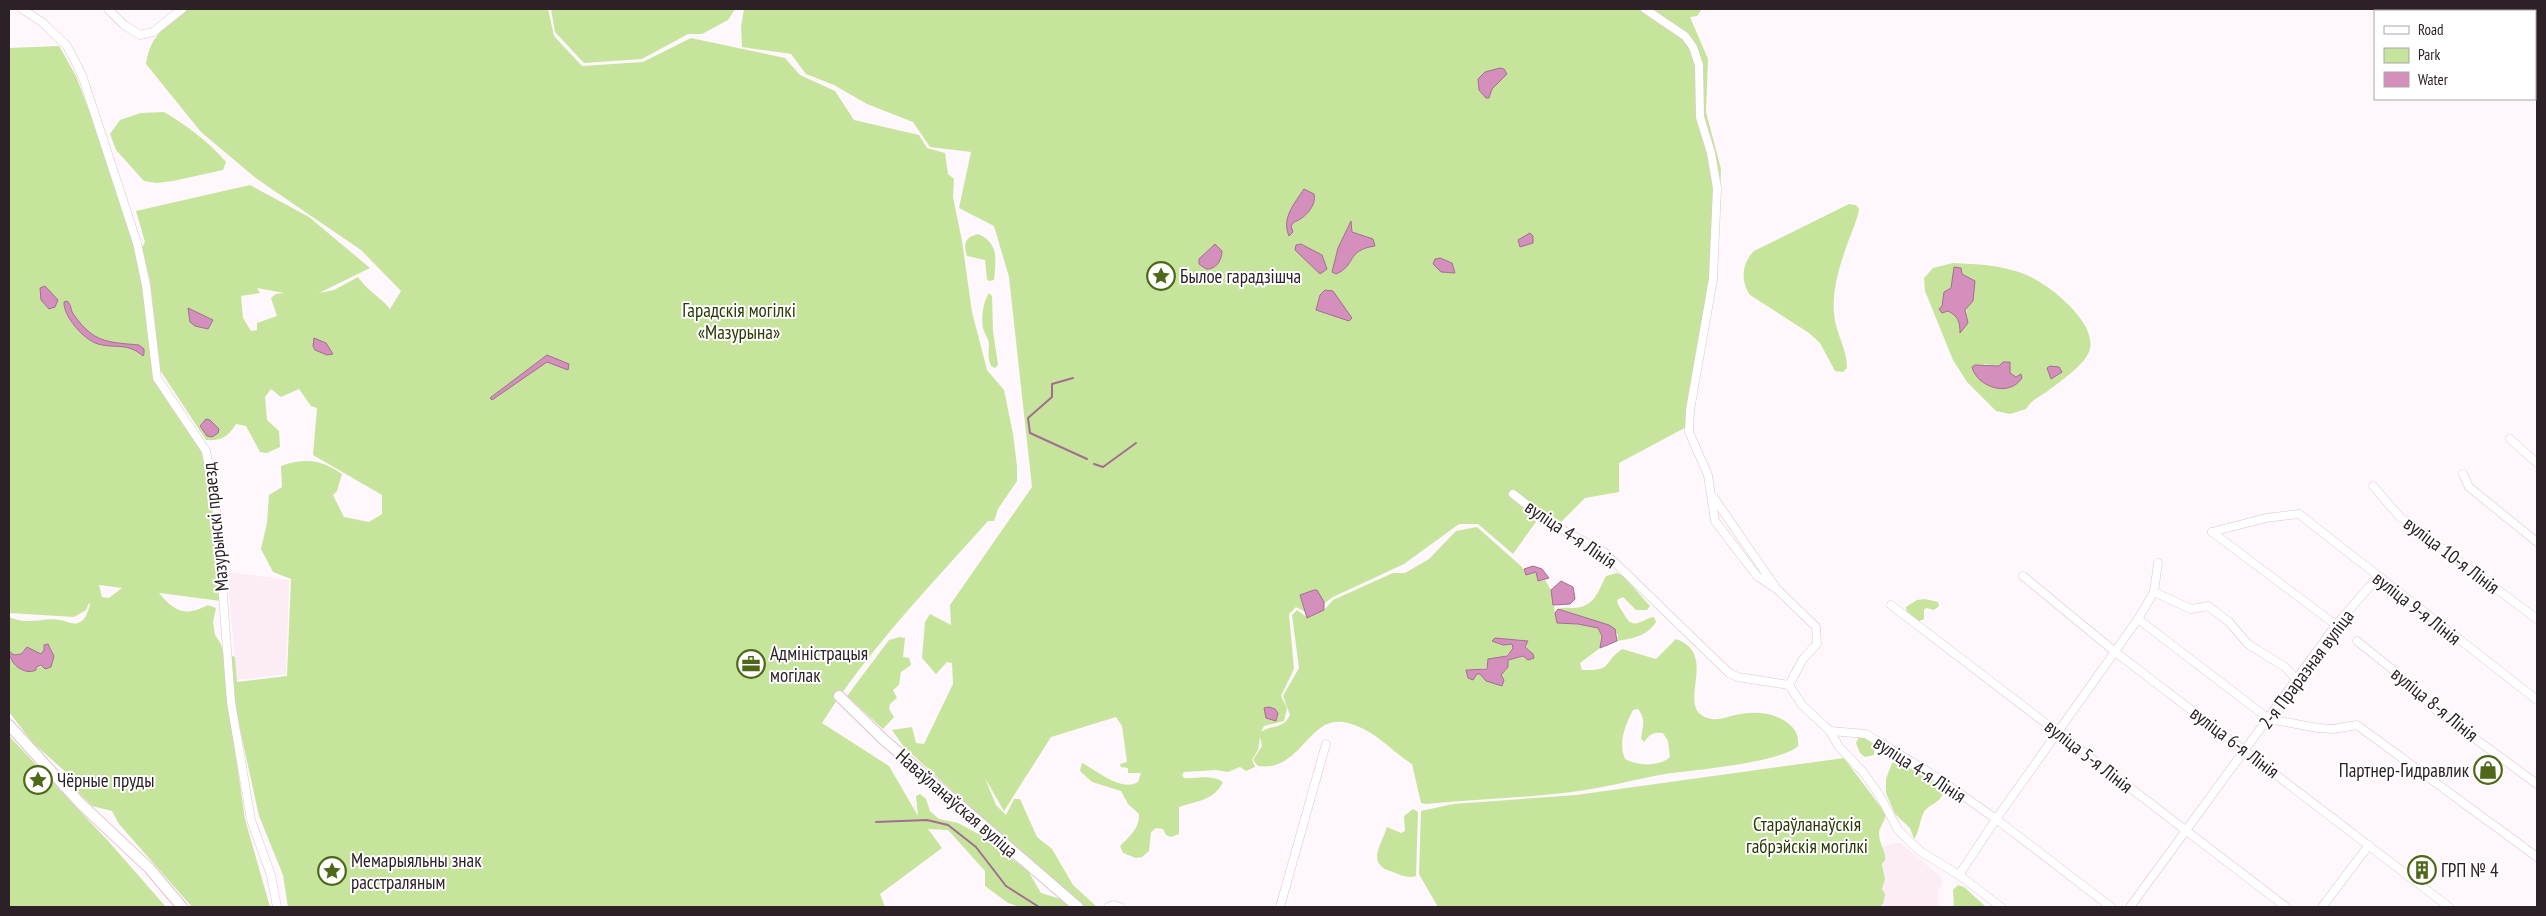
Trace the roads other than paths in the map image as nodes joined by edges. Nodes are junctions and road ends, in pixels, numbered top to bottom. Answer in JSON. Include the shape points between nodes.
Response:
{"nodes":[{"id":1,"x":22,"y":9,"type":"edge"},
{"id":2,"x":108,"y":9,"type":"edge"},
{"id":3,"x":182,"y":9,"type":"edge"},
{"id":4,"x":1645,"y":9,"type":"edge"},
{"id":5,"x":2510,"y":439,"type":"dead end"},
{"id":6,"x":2537,"y":463,"type":"edge"},
{"id":7,"x":2462,"y":474,"type":"dead end"},
{"id":8,"x":2373,"y":486,"type":"dead end"},
{"id":9,"x":1513,"y":494,"type":"dead end"},
{"id":10,"x":1713,"y":497,"type":"junction"},
{"id":11,"x":2537,"y":542,"type":"edge"},
{"id":12,"x":2158,"y":563,"type":"dead end"},
{"id":13,"x":2023,"y":576,"type":"dead end"},
{"id":14,"x":2378,"y":577,"type":"junction"},
{"id":15,"x":1778,"y":590,"type":"junction"},
{"id":16,"x":2154,"y":592,"type":"junction"},
{"id":17,"x":1891,"y":605,"type":"dead end"},
{"id":18,"x":2138,"y":619,"type":"junction"},
{"id":19,"x":2537,"y":619,"type":"edge"},
{"id":20,"x":2336,"y":624,"type":"junction"},
{"id":21,"x":2358,"y":641,"type":"dead end"},
{"id":22,"x":2114,"y":651,"type":"junction"},
{"id":23,"x":2296,"y":679,"type":"junction"},
{"id":24,"x":1789,"y":685,"type":"junction"},
{"id":25,"x":839,"y":696,"type":"dead end"},
{"id":26,"x":2537,"y":700,"type":"edge"},
{"id":27,"x":2269,"y":719,"type":"junction"},
{"id":28,"x":9,"y":725,"type":"edge"},
{"id":29,"x":1830,"y":731,"type":"junction"},
{"id":30,"x":2058,"y":732,"type":"junction"},
{"id":31,"x":1326,"y":744,"type":"dead end"},
{"id":32,"x":2245,"y":749,"type":"junction"},
{"id":33,"x":2537,"y":784,"type":"edge"},
{"id":34,"x":1996,"y":819,"type":"junction"},
{"id":35,"x":2185,"y":830,"type":"junction"},
{"id":36,"x":2369,"y":845,"type":"junction"},
{"id":37,"x":2537,"y":857,"type":"edge"},
{"id":38,"x":1959,"y":875,"type":"junction"},
{"id":39,"x":182,"y":907,"type":"edge"},
{"id":40,"x":277,"y":907,"type":"edge"},
{"id":41,"x":1078,"y":907,"type":"edge"},
{"id":42,"x":1280,"y":907,"type":"edge"},
{"id":43,"x":2001,"y":907,"type":"edge"},
{"id":44,"x":2111,"y":907,"type":"edge"},
{"id":45,"x":2130,"y":907,"type":"edge"},
{"id":46,"x":2286,"y":907,"type":"edge"},
{"id":47,"x":2322,"y":907,"type":"edge"},
{"id":48,"x":2449,"y":907,"type":"edge"}],
"edges":[{"from":1,"to":40,"type":"street","name":"Мазурынскі праезд","via":[[42,22],[67,46],[82,75],[137,243],[146,285],[157,378],[206,451],[216,504],[231,702],[251,820],[271,875]]},
{"from":2,"to":3,"type":"street","via":[[140,35],[153,32]]},
{"from":4,"to":10,"type":"street","via":[[1685,36],[1694,47],[1699,65],[1700,117],[1717,188],[1713,279],[1689,432],[1708,475]]},
{"from":5,"to":6,"type":"street"},
{"from":7,"to":11,"type":"street","via":[[2469,487]]},
{"from":8,"to":19,"type":"street","name":"вуліца 10-я Лінія","via":[[2400,517]]},
{"from":9,"to":24,"type":"street","name":"вуліца 4-я Лінія","via":[[1553,525],[1604,552],[1729,673]]},
{"from":10,"to":15,"type":"street"},
{"from":10,"to":15,"type":"street","via":[[1715,521],[1757,576]]},
{"from":12,"to":16,"type":"street"},
{"from":13,"to":22,"type":"street","name":"вуліца 6-я Лінія"},
{"from":14,"to":20,"type":"street","name":"2-я Праразная вуліца"},
{"from":14,"to":20,"type":"street","name":"вуліца 9-я Лінія","via":[[2299,514],[2266,518],[2212,532]]},
{"from":14,"to":26,"type":"street","name":"вуліца 9-я Лінія"},
{"from":15,"to":24,"type":"street","via":[[1816,627],[1817,644],[1803,659]]},
{"from":16,"to":18,"type":"street"},
{"from":16,"to":23,"type":"street","via":[[2191,609],[2208,606],[2229,622],[2248,644],[2285,667]]},
{"from":17,"to":30,"type":"street","name":"вуліца 5-я Лінія"},
{"from":18,"to":22,"type":"street"},
{"from":18,"to":27,"type":"street"},
{"from":20,"to":23,"type":"street","name":"2-я Праразная вуліца"},
{"from":21,"to":33,"type":"street","name":"вуліца 8-я Лінія","via":[[2436,710]]},
{"from":22,"to":30,"type":"street"},
{"from":22,"to":32,"type":"street","name":"вуліца 6-я Лінія"},
{"from":23,"to":27,"type":"street","name":"2-я Праразная вуліца"},
{"from":24,"to":29,"type":"street","via":[[1802,705]]},
{"from":25,"to":41,"type":"street","name":"Наваўланаўская вуліца","via":[[883,739]]},
{"from":27,"to":32,"type":"street","name":"2-я Праразная вуліца"},
{"from":27,"to":37,"type":"street","via":[[2318,728],[2357,725]]},
{"from":28,"to":39,"type":"street","via":[[80,803],[149,868]]},
{"from":29,"to":34,"type":"street","name":"вуліца 4-я Лінія","via":[[1866,734]]},
{"from":29,"to":38,"type":"street","via":[[1839,747],[1880,796],[1898,830],[1921,852]]},
{"from":30,"to":34,"type":"street"},
{"from":30,"to":35,"type":"street","name":"вуліца 5-я Лінія"},
{"from":31,"to":42,"type":"street"},
{"from":32,"to":35,"type":"street","name":"2-я Праразная вуліца"},
{"from":32,"to":36,"type":"street","name":"вуліца 6-я Лінія"},
{"from":34,"to":38,"type":"street"},
{"from":34,"to":44,"type":"street","name":"вуліца 4-я Лінія"},
{"from":35,"to":45,"type":"street","name":"2-я Праразная вуліца"},
{"from":35,"to":46,"type":"street","name":"вуліца 5-я Лінія"},
{"from":36,"to":47,"type":"street"},
{"from":36,"to":48,"type":"street","name":"вуліца 6-я Лінія"},
{"from":38,"to":43,"type":"street"}]}
